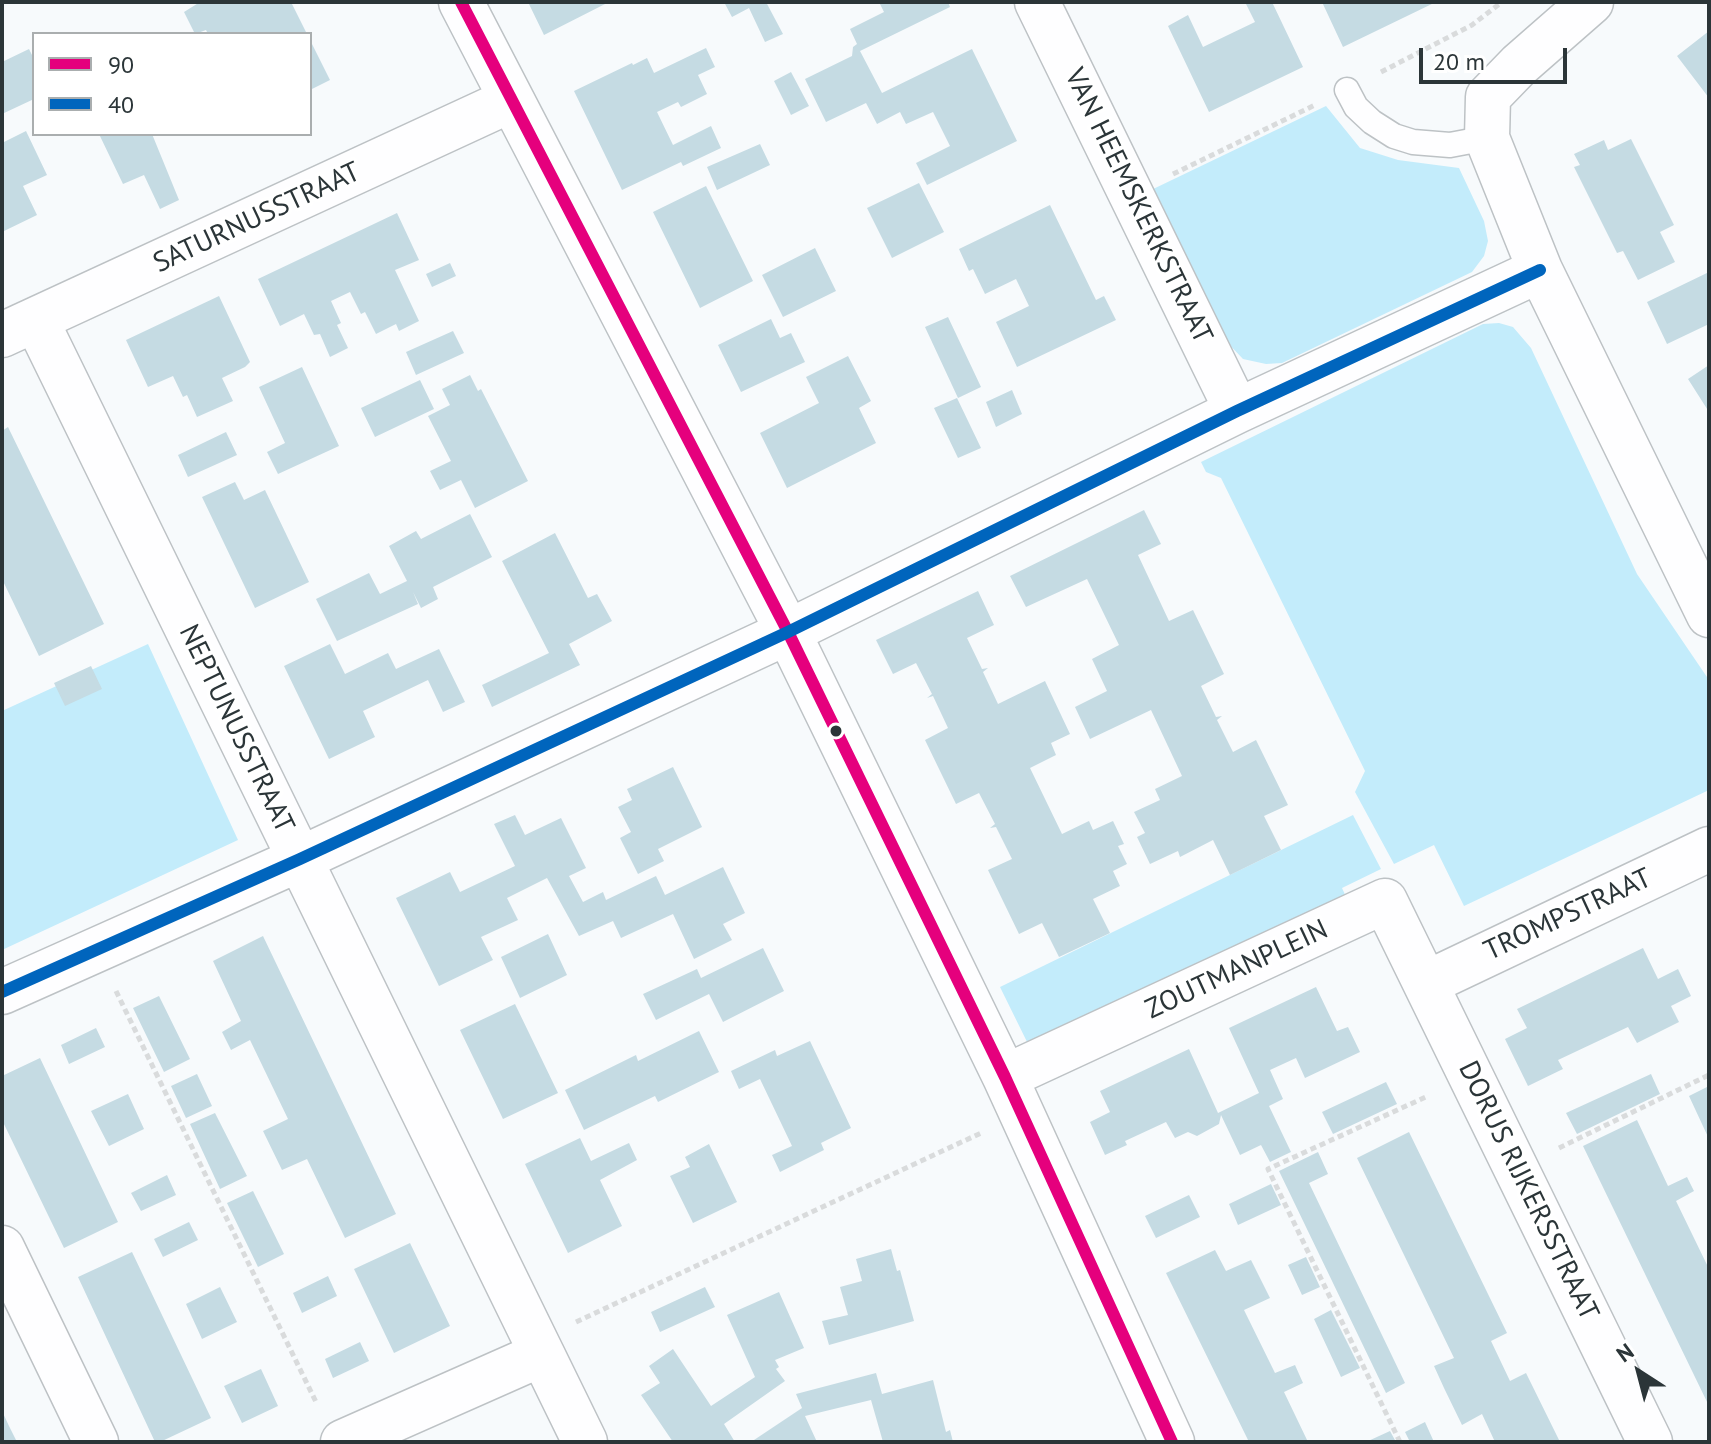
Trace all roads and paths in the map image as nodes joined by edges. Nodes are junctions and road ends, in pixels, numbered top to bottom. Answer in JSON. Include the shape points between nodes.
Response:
{"nodes":[{"id":1,"x":461,"y":2,"type":"edge"},
{"id":2,"x":1037,"y":2,"type":"edge"},
{"id":3,"x":1591,"y":2,"type":"edge"},
{"id":4,"x":1347,"y":90,"type":"dead end"},
{"id":5,"x":511,"y":100,"type":"junction"},
{"id":6,"x":1487,"y":138,"type":"junction"},
{"id":7,"x":1540,"y":270,"type":"junction"},
{"id":8,"x":19,"y":328,"type":"edge"},
{"id":9,"x":1237,"y":411,"type":"junction"},
{"id":10,"x":1708,"y":612,"type":"edge"},
{"id":11,"x":788,"y":632,"type":"junction"},
{"id":12,"x":1709,"y":849,"type":"edge"},
{"id":13,"x":300,"y":859,"type":"junction"},
{"id":14,"x":96,"y":950,"type":"junction"},
{"id":15,"x":1427,"y":983,"type":"junction"},
{"id":16,"x":2,"y":992,"type":"edge"},
{"id":17,"x":1709,"y":1075,"type":"edge"},
{"id":18,"x":1471,"y":1076,"type":"junction"},
{"id":19,"x":1014,"y":1096,"type":"junction"},
{"id":20,"x":1516,"y":1168,"type":"junction"},
{"id":21,"x":2,"y":1248,"type":"edge"},
{"id":22,"x":539,"y":1347,"type":"junction"},
{"id":23,"x":332,"y":1428,"type":"edge"},
{"id":24,"x":96,"y":1442,"type":"edge"},
{"id":25,"x":585,"y":1442,"type":"edge"},
{"id":26,"x":1172,"y":1442,"type":"edge"},
{"id":27,"x":1400,"y":1442,"type":"edge"},
{"id":28,"x":1650,"y":1442,"type":"edge"}],
"edges":[{"from":1,"to":5,"type":"street"},
{"from":2,"to":9,"type":"street","name":"VAN HEEMSKERKSTRAAT"},
{"from":3,"to":6,"type":"street","via":[[1488,97]]},
{"from":4,"to":6,"type":"lane","via":[[1356,107],[1394,136],[1450,145]]},
{"from":5,"to":8,"type":"street","name":"SATURNUSSTRAAT"},
{"from":5,"to":11,"type":"street"},
{"from":6,"to":7,"type":"street"},
{"from":7,"to":9,"type":"street"},
{"from":7,"to":10,"type":"street"},
{"from":8,"to":13,"type":"street","name":"NEPTUNUSSTRAAT"},
{"from":9,"to":11,"type":"street"},
{"from":11,"to":13,"type":"street"},
{"from":11,"to":19,"type":"street"},
{"from":12,"to":15,"type":"street","name":"TROMPSTRAAT"},
{"from":13,"to":14,"type":"street"},
{"from":13,"to":22,"type":"street","name":"NEPTUNUSSTRAAT"},
{"from":14,"to":16,"type":"street"},
{"from":14,"to":23,"type":"path"},
{"from":15,"to":18,"type":"street","name":"DORUS RIJKERSSTRAAT"},
{"from":15,"to":19,"type":"street","name":"ZOUTMANPLEIN","via":[[1385,901]]},
{"from":17,"to":20,"type":"path"},
{"from":18,"to":20,"type":"street","name":"DORUS RIJKERSSTRAAT"},
{"from":18,"to":27,"type":"path","via":[[1268,1169]]},
{"from":19,"to":22,"type":"path"},
{"from":19,"to":26,"type":"street"},
{"from":20,"to":28,"type":"street","name":"DORUS RIJKERSSTRAAT"},
{"from":21,"to":24,"type":"street"},
{"from":22,"to":23,"type":"street"},
{"from":22,"to":25,"type":"street","name":"NEPTUNUSSTRAAT"}]}
